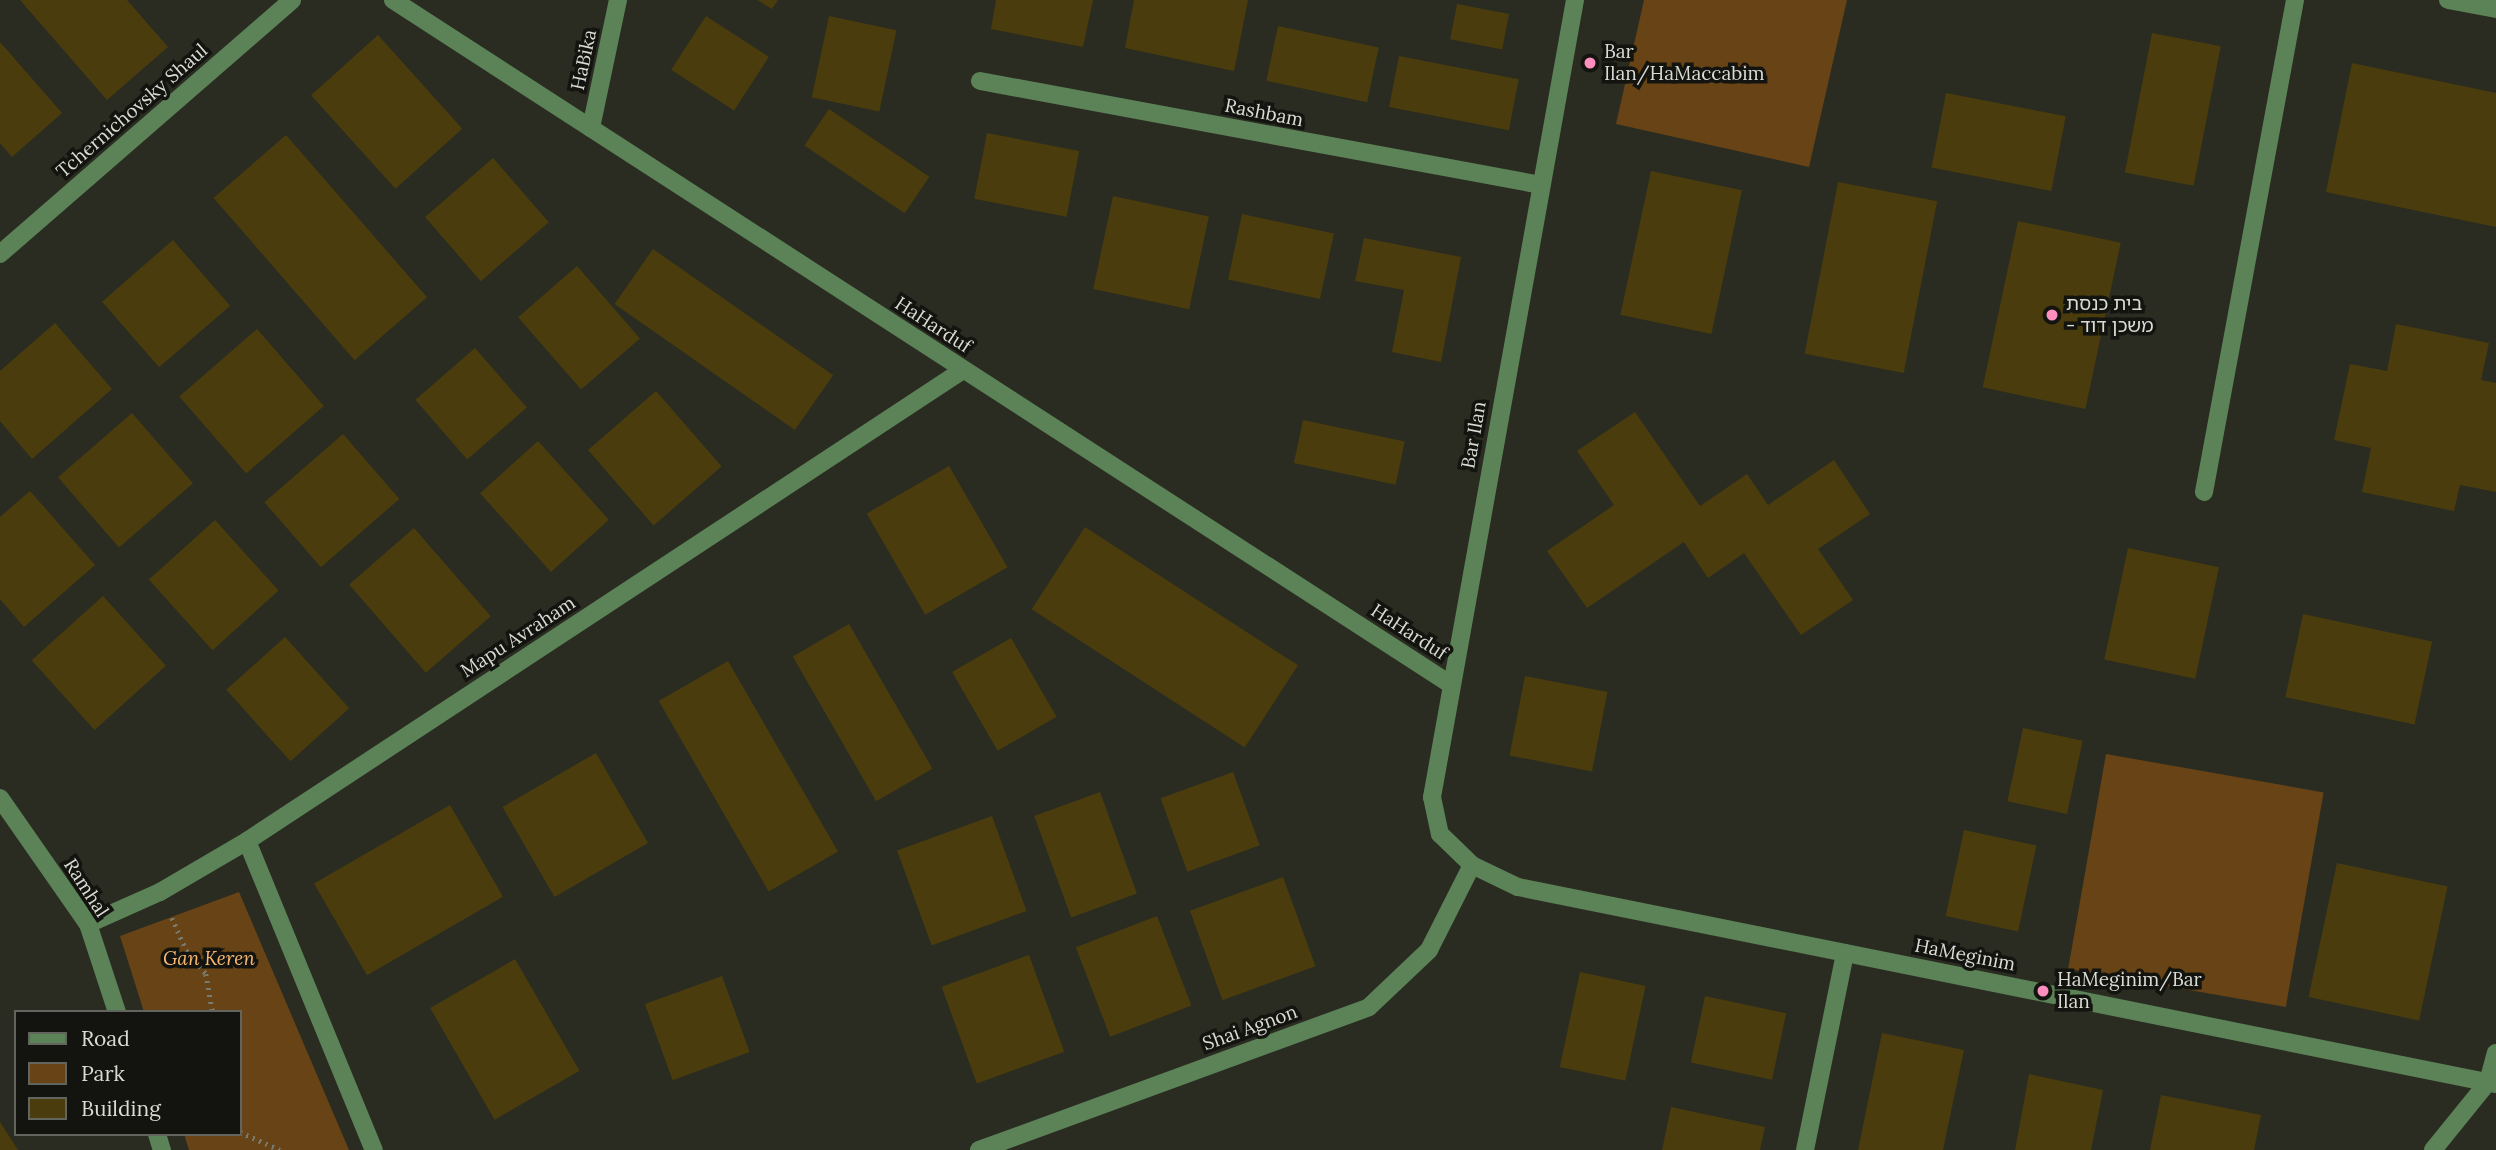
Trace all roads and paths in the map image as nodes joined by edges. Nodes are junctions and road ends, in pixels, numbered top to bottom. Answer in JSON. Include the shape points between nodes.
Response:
{"nodes":[{"id":1,"x":292,"y":0,"type":"edge"},
{"id":2,"x":393,"y":0,"type":"edge"},
{"id":3,"x":618,"y":0,"type":"edge"},
{"id":4,"x":1575,"y":0,"type":"edge"},
{"id":5,"x":2295,"y":0,"type":"edge"},
{"id":6,"x":2448,"y":0,"type":"edge"},
{"id":7,"x":2496,"y":9,"type":"edge"},
{"id":8,"x":980,"y":81,"type":"dead end"},
{"id":9,"x":591,"y":128,"type":"junction"},
{"id":10,"x":1541,"y":185,"type":"junction"},
{"id":11,"x":0,"y":254,"type":"edge"},
{"id":12,"x":963,"y":370,"type":"junction"},
{"id":13,"x":2204,"y":492,"type":"dead end"},
{"id":14,"x":1450,"y":684,"type":"junction"},
{"id":15,"x":0,"y":798,"type":"edge"},
{"id":16,"x":247,"y":841,"type":"junction"},
{"id":17,"x":1472,"y":864,"type":"junction"},
{"id":18,"x":160,"y":892,"type":"junction"},
{"id":19,"x":88,"y":924,"type":"junction"},
{"id":20,"x":1845,"y":953,"type":"junction"},
{"id":21,"x":116,"y":1010,"type":"edge"},
{"id":22,"x":213,"y":1010,"type":"edge"},
{"id":23,"x":2496,"y":1052,"type":"edge"},
{"id":24,"x":2492,"y":1083,"type":"edge"},
{"id":25,"x":242,"y":1133,"type":"edge"},
{"id":26,"x":280,"y":1150,"type":"edge"},
{"id":27,"x":374,"y":1150,"type":"edge"},
{"id":28,"x":979,"y":1150,"type":"edge"},
{"id":29,"x":1805,"y":1150,"type":"edge"},
{"id":30,"x":2433,"y":1150,"type":"edge"}],
"edges":[{"from":1,"to":11,"type":"street","name":"Tchernichovsky Shaul"},
{"from":2,"to":9,"type":"street","name":"HaHarduf"},
{"from":3,"to":9,"type":"street","name":"HaBika"},
{"from":4,"to":10,"type":"street","name":"Bar Ilan"},
{"from":5,"to":13,"type":"street"},
{"from":6,"to":7,"type":"street"},
{"from":8,"to":10,"type":"street","name":"Rashbam"},
{"from":9,"to":12,"type":"street","name":"HaHarduf"},
{"from":10,"to":14,"type":"street","name":"Bar Ilan"},
{"from":12,"to":14,"type":"street","name":"HaHarduf"},
{"from":12,"to":16,"type":"street","name":"Mapu Avraham"},
{"from":14,"to":17,"type":"street","name":"Bar Ilan","via":[[1432,797],[1440,834]]},
{"from":15,"to":19,"type":"street","name":"Ramhal"},
{"from":16,"to":18,"type":"street","name":"Mapu Avraham"},
{"from":16,"to":27,"type":"street"},
{"from":17,"to":20,"type":"street","name":"HaMeginim","via":[[1518,887]]},
{"from":17,"to":28,"type":"street","name":"Shai Agnon","via":[[1429,950],[1369,1007]]},
{"from":18,"to":19,"type":"street","name":"Mapu Avraham"},
{"from":18,"to":22,"type":"path","via":[[186,950],[206,974]]},
{"from":19,"to":21,"type":"street","name":"Ramhal"},
{"from":20,"to":24,"type":"street","name":"HaMeginim"},
{"from":20,"to":29,"type":"street"},
{"from":23,"to":24,"type":"street"},
{"from":24,"to":30,"type":"street"},
{"from":25,"to":26,"type":"path"}]}
